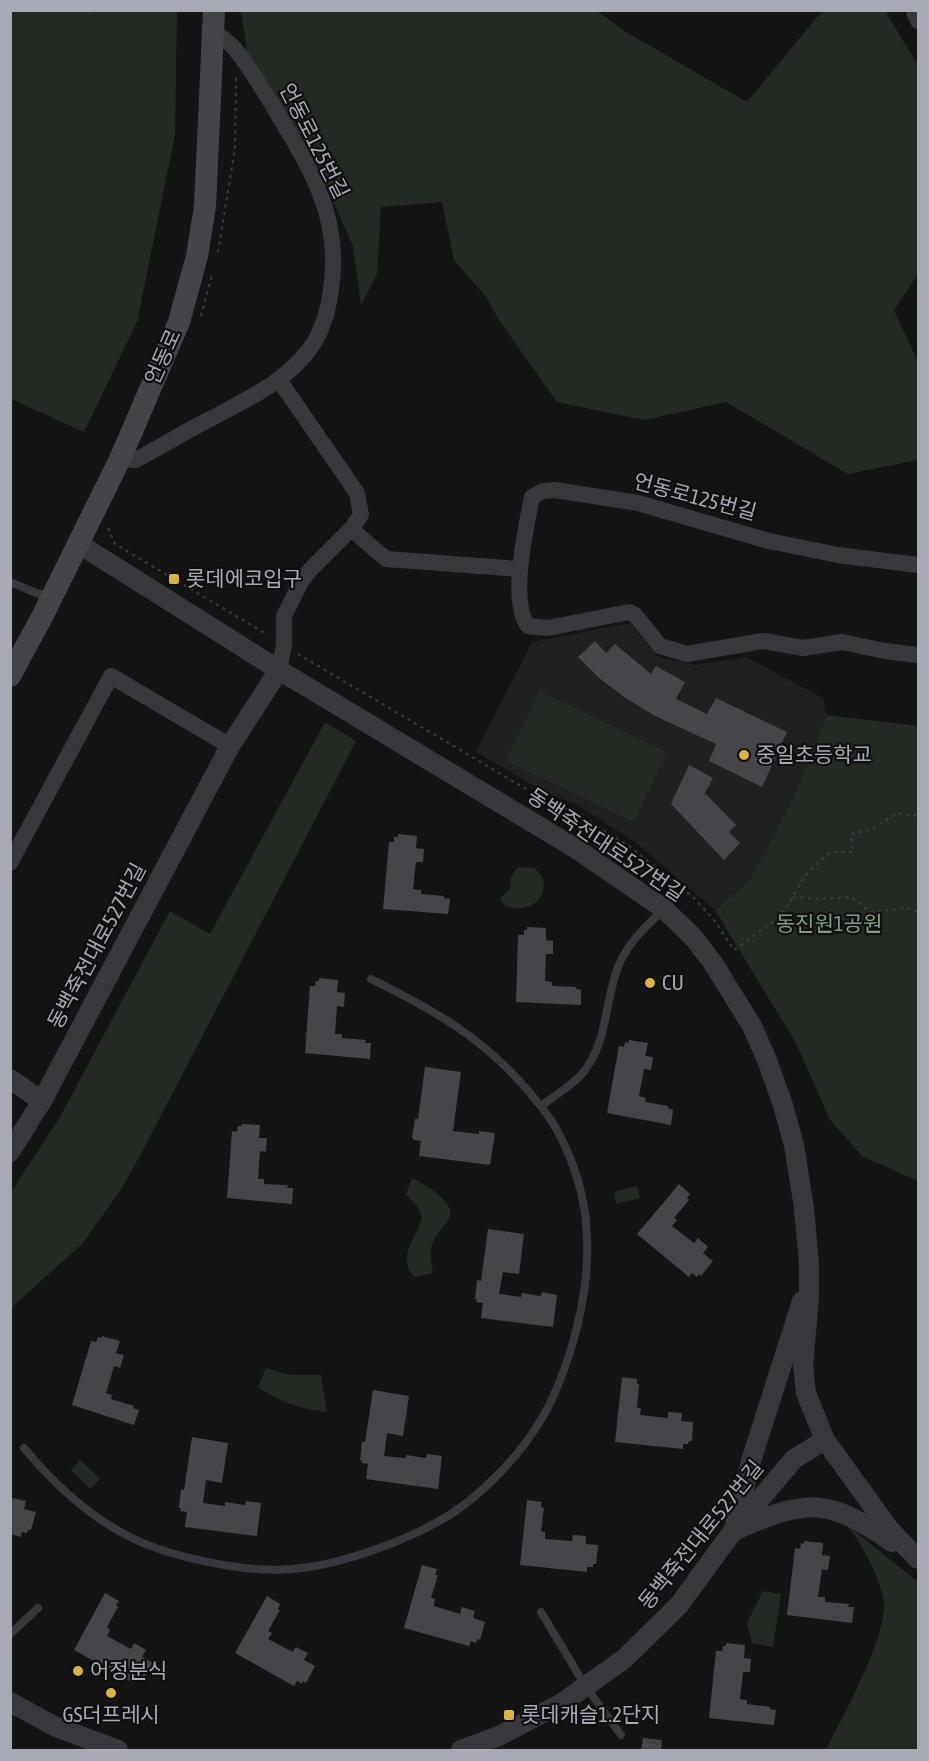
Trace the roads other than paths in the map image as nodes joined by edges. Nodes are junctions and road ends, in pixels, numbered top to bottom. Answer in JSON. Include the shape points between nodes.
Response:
{"nodes":[{"id":1,"x":912,"y":10,"type":"edge"},
{"id":2,"x":214,"y":21,"type":"edge"},
{"id":3,"x":918,"y":21,"type":"edge"},
{"id":4,"x":279,"y":380,"type":"junction"},
{"id":5,"x":120,"y":459,"type":"junction"},
{"id":6,"x":351,"y":529,"type":"junction"},
{"id":7,"x":79,"y":544,"type":"junction"},
{"id":8,"x":918,"y":565,"type":"edge"},
{"id":9,"x":519,"y":569,"type":"junction"},
{"id":10,"x":10,"y":582,"type":"edge"},
{"id":11,"x":51,"y":599,"type":"junction"},
{"id":12,"x":918,"y":655,"type":"edge"},
{"id":13,"x":279,"y":670,"type":"junction"},
{"id":14,"x":10,"y":676,"type":"edge"},
{"id":15,"x":230,"y":746,"type":"junction"},
{"id":16,"x":10,"y":863,"type":"edge"},
{"id":17,"x":664,"y":909,"type":"junction"},
{"id":18,"x":371,"y":979,"type":"dead end"},
{"id":19,"x":10,"y":1079,"type":"edge"},
{"id":20,"x":42,"y":1101,"type":"junction"},
{"id":21,"x":541,"y":1106,"type":"junction"},
{"id":22,"x":10,"y":1152,"type":"edge"},
{"id":23,"x":809,"y":1278,"type":"junction"},
{"id":24,"x":825,"y":1440,"type":"junction"},
{"id":25,"x":24,"y":1448,"type":"dead end"},
{"id":26,"x":734,"y":1531,"type":"junction"},
{"id":27,"x":918,"y":1559,"type":"edge"},
{"id":28,"x":38,"y":1608,"type":"dead end"},
{"id":29,"x":541,"y":1612,"type":"dead end"},
{"id":30,"x":10,"y":1635,"type":"edge"},
{"id":31,"x":586,"y":1687,"type":"junction"},
{"id":32,"x":10,"y":1702,"type":"edge"},
{"id":33,"x":621,"y":1735,"type":"dead end"},
{"id":34,"x":118,"y":1750,"type":"edge"},
{"id":35,"x":461,"y":1750,"type":"edge"}],
"edges":[{"from":1,"to":3,"type":"street"},
{"from":2,"to":4,"type":"street","name":"언동로125번길","via":[[285,126],[316,186],[330,227],[332,262],[325,320],[312,347]]},
{"from":2,"to":5,"type":"main road","name":"언동로","via":[[205,206],[197,256],[179,322]]},
{"from":4,"to":5,"type":"street","name":"언동로125번길","via":[[136,460]]},
{"from":4,"to":6,"type":"street","via":[[357,493],[361,515]]},
{"from":5,"to":7,"type":"main road","name":"언동로"},
{"from":6,"to":9,"type":"street","via":[[386,559]]},
{"from":6,"to":13,"type":"street","via":[[310,570],[296,592],[284,616]]},
{"from":7,"to":11,"type":"main road","name":"언동로"},
{"from":7,"to":13,"type":"street","name":"동백죽전대로527번길"},
{"from":8,"to":9,"type":"street","name":"언동로125번길","via":[[769,541],[638,503],[555,490],[532,497]]},
{"from":9,"to":12,"type":"street","name":"언동로125번길","via":[[522,618],[528,626],[548,628],[629,612],[660,646],[687,654],[763,641],[803,648],[842,642]]},
{"from":10,"to":11,"type":"lane"},
{"from":11,"to":14,"type":"main road","name":"언동로"},
{"from":13,"to":15,"type":"street","name":"동백죽전대로527번길"},
{"from":13,"to":17,"type":"street","name":"동백죽전대로527번길","via":[[575,848]]},
{"from":15,"to":16,"type":"street","via":[[111,676]]},
{"from":15,"to":20,"type":"street","name":"동백죽전대로527번길"},
{"from":17,"to":21,"type":"lane","via":[[622,956],[601,1037],[589,1063],[581,1075]]},
{"from":17,"to":23,"type":"street","name":"동백죽전대로527번길","via":[[713,963],[747,1017],[767,1060],[796,1155]]},
{"from":18,"to":21,"type":"lane","via":[[459,1027],[499,1060]]},
{"from":19,"to":20,"type":"street"},
{"from":20,"to":22,"type":"street","name":"동백죽전대로527번길"},
{"from":21,"to":25,"type":"lane","via":[[571,1160],[587,1223],[584,1293],[574,1343],[561,1381],[541,1420],[504,1467],[451,1514],[370,1550],[313,1566],[267,1569],[219,1563],[149,1546],[110,1526],[67,1493]]},
{"from":23,"to":24,"type":"street","name":"동백죽전대로527번길","via":[[804,1380]]},
{"from":23,"to":26,"type":"street","via":[[751,1461]]},
{"from":24,"to":26,"type":"street","name":"동백죽전대로527번길","via":[[794,1459]]},
{"from":24,"to":27,"type":"street","name":"동백죽전대로527번길","via":[[890,1530]]},
{"from":26,"to":27,"type":"street","via":[[777,1512],[823,1508],[865,1523]]},
{"from":26,"to":31,"type":"street","name":"동백죽전대로527번길","via":[[665,1620],[624,1659]]},
{"from":28,"to":30,"type":"lane"},
{"from":29,"to":31,"type":"lane"},
{"from":31,"to":33,"type":"lane"},
{"from":31,"to":35,"type":"street","name":"동백죽전대로527번길","via":[[531,1720]]},
{"from":32,"to":34,"type":"street","via":[[56,1727]]}]}
